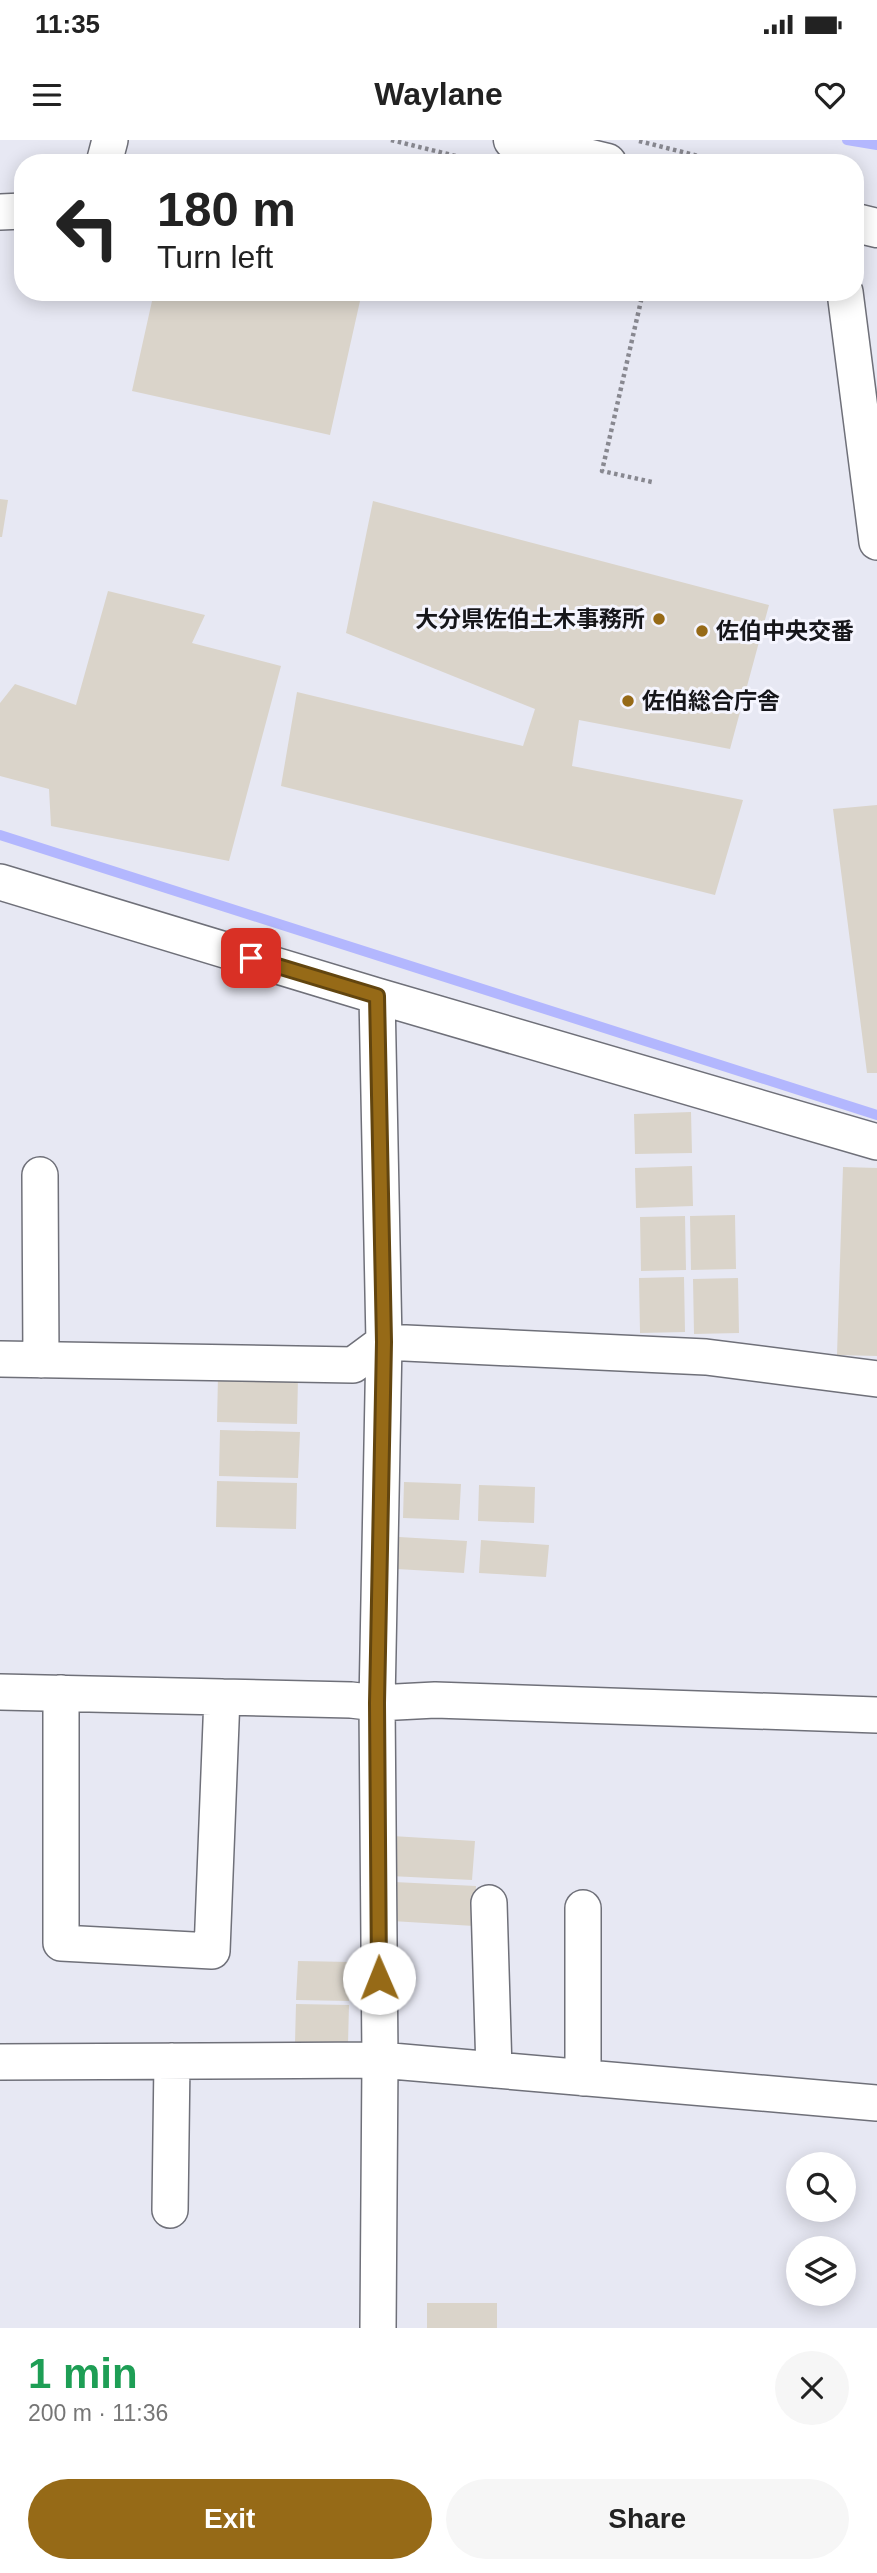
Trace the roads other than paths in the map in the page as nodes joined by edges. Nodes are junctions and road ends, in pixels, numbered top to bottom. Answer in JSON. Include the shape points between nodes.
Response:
{"nodes":[{"id":1,"x":513,"y":140,"type":"edge"},
{"id":2,"x":570,"y":154,"type":"edge"},
{"id":3,"x":846,"y":301,"type":"edge"},
{"id":4,"x":877,"y":542,"type":"edge"},
{"id":5,"x":0,"y":881,"type":"edge"},
{"id":6,"x":377,"y":996,"type":"junction"},
{"id":7,"x":877,"y":1142,"type":"edge"},
{"id":8,"x":40,"y":1174,"type":"dead end"},
{"id":9,"x":384,"y":1342,"type":"junction"},
{"id":10,"x":0,"y":1359,"type":"edge"},
{"id":11,"x":41,"y":1360,"type":"junction"},
{"id":12,"x":877,"y":1379,"type":"edge"},
{"id":13,"x":0,"y":1692,"type":"edge"},
{"id":14,"x":61,"y":1693,"type":"junction"},
{"id":15,"x":222,"y":1697,"type":"junction"},
{"id":16,"x":377,"y":1703,"type":"junction"},
{"id":17,"x":877,"y":1715,"type":"edge"},
{"id":18,"x":489,"y":1903,"type":"dead end"},
{"id":19,"x":583,"y":1908,"type":"dead end"},
{"id":20,"x":380,"y":2060,"type":"junction"},
{"id":21,"x":172,"y":2061,"type":"junction"},
{"id":22,"x":0,"y":2062,"type":"edge"},
{"id":23,"x":494,"y":2070,"type":"junction"},
{"id":24,"x":583,"y":2078,"type":"junction"},
{"id":25,"x":877,"y":2103,"type":"edge"},
{"id":26,"x":170,"y":2210,"type":"dead end"},
{"id":27,"x":378,"y":2328,"type":"edge"}],
"edges":[{"from":1,"to":2,"type":"street"},
{"from":3,"to":4,"type":"street"},
{"from":5,"to":6,"type":"street"},
{"from":6,"to":7,"type":"street"},
{"from":6,"to":9,"type":"street"},
{"from":8,"to":11,"type":"street"},
{"from":9,"to":11,"type":"street","via":[[353,1364]]},
{"from":9,"to":12,"type":"street","via":[[706,1357]]},
{"from":9,"to":16,"type":"street"},
{"from":10,"to":11,"type":"street"},
{"from":13,"to":14,"type":"street"},
{"from":14,"to":15,"type":"street"},
{"from":14,"to":15,"type":"street","via":[[61,1943],[212,1951]]},
{"from":15,"to":16,"type":"street"},
{"from":16,"to":17,"type":"street","via":[[435,1700]]},
{"from":16,"to":20,"type":"street"},
{"from":18,"to":23,"type":"street"},
{"from":19,"to":24,"type":"street"},
{"from":20,"to":21,"type":"street"},
{"from":20,"to":23,"type":"street"},
{"from":20,"to":27,"type":"street"},
{"from":21,"to":22,"type":"street"},
{"from":21,"to":26,"type":"street"},
{"from":23,"to":24,"type":"street"},
{"from":24,"to":25,"type":"street"}]}
